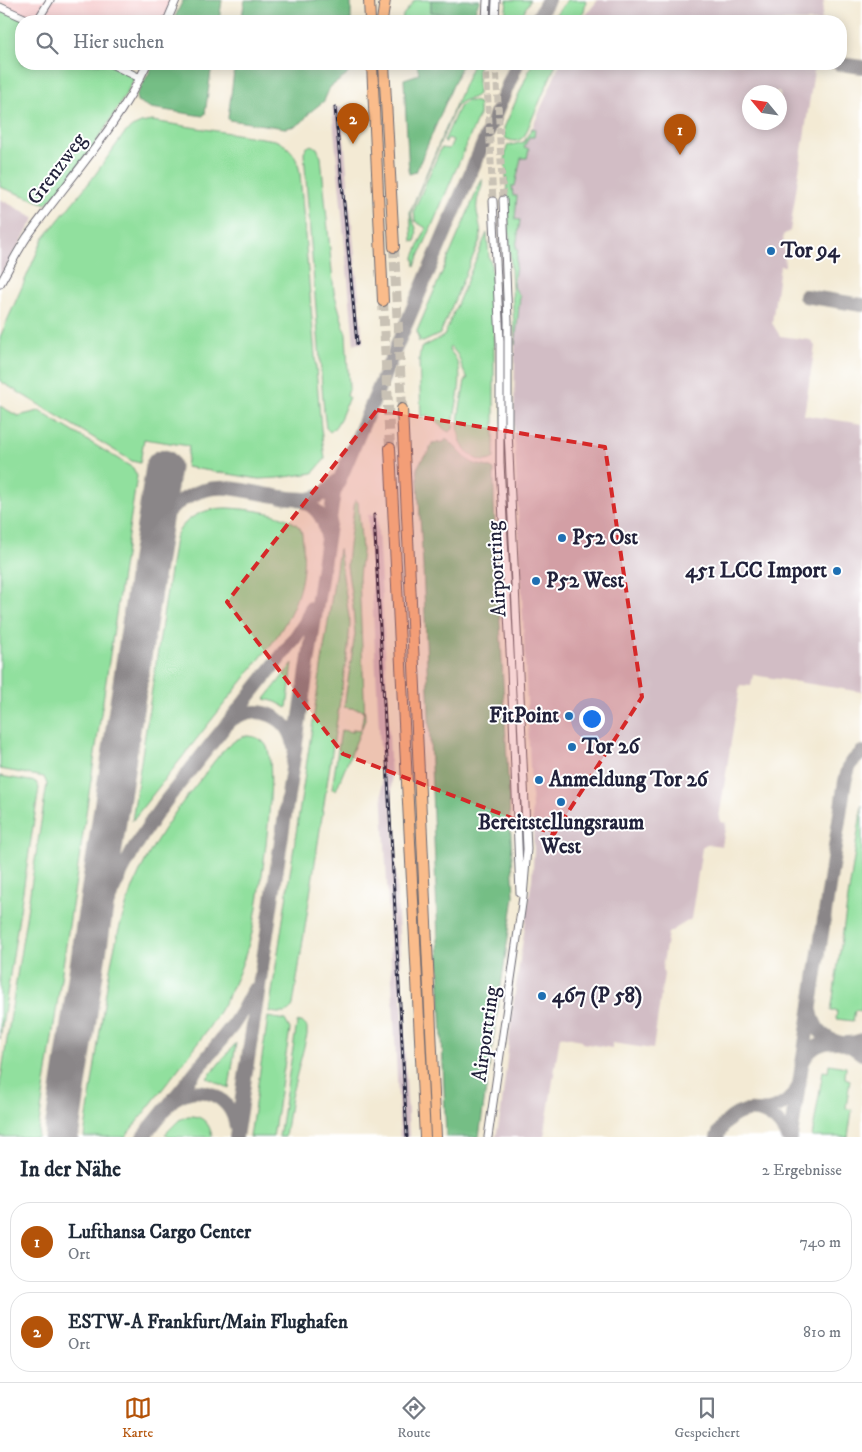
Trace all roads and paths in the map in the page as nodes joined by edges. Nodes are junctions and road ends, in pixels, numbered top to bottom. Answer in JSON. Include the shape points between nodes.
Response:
{"nodes":[{"id":1,"x":50,"y":0,"type":"edge"},
{"id":2,"x":176,"y":0,"type":"edge"},
{"id":3,"x":368,"y":0,"type":"edge"},
{"id":4,"x":380,"y":0,"type":"edge"},
{"id":5,"x":385,"y":0,"type":"edge"},
{"id":6,"x":487,"y":0,"type":"edge"},
{"id":7,"x":496,"y":0,"type":"edge"},
{"id":8,"x":0,"y":7,"type":"edge"},
{"id":9,"x":18,"y":15,"type":"edge"},
{"id":10,"x":41,"y":15,"type":"edge"},
{"id":11,"x":170,"y":15,"type":"edge"},
{"id":12,"x":369,"y":15,"type":"edge"},
{"id":13,"x":381,"y":15,"type":"edge"},
{"id":14,"x":383,"y":15,"type":"edge"},
{"id":15,"x":486,"y":15,"type":"edge"},
{"id":16,"x":495,"y":15,"type":"edge"},
{"id":17,"x":124,"y":70,"type":"edge"},
{"id":18,"x":144,"y":70,"type":"edge"},
{"id":19,"x":372,"y":70,"type":"edge"},
{"id":20,"x":384,"y":70,"type":"edge"},
{"id":21,"x":140,"y":77,"type":"junction"},
{"id":22,"x":503,"y":200,"type":"tunnel mouth"},
{"id":23,"x":493,"y":201,"type":"tunnel mouth"},
{"id":24,"x":394,"y":247,"type":"tunnel mouth"},
{"id":25,"x":0,"y":284,"type":"edge"},
{"id":26,"x":383,"y":301,"type":"tunnel mouth"},
{"id":27,"x":402,"y":409,"type":"tunnel mouth"},
{"id":28,"x":390,"y":448,"type":"tunnel mouth"},
{"id":29,"x":517,"y":936,"type":"junction"},
{"id":30,"x":425,"y":1137,"type":"edge"},
{"id":31,"x":436,"y":1137,"type":"edge"},
{"id":32,"x":488,"y":1137,"type":"edge"}],
"edges":[{"from":1,"to":10,"type":"street"},
{"from":2,"to":11,"type":"street"},
{"from":3,"to":12,"type":"highway"},
{"from":4,"to":13,"type":"highway"},
{"from":5,"to":14,"type":"highway"},
{"from":6,"to":15,"type":"street"},
{"from":7,"to":16,"type":"street"},
{"from":8,"to":9,"type":"street"},
{"from":17,"to":21,"type":"street"},
{"from":18,"to":21,"type":"street","name":"Grenzweg"},
{"from":19,"to":26,"type":"highway"},
{"from":20,"to":24,"type":"highway"},
{"from":21,"to":25,"type":"street","name":"Grenzweg","via":[[100,141],[27,237]]},
{"from":22,"to":29,"type":"street","name":"Airportring","via":[[508,430],[527,832]]},
{"from":23,"to":29,"type":"street","name":"Airportring","via":[[500,342],[500,464],[520,870]]},
{"from":27,"to":31,"type":"highway"},
{"from":28,"to":30,"type":"highway"},
{"from":29,"to":32,"type":"street","name":"Airportring"}]}
